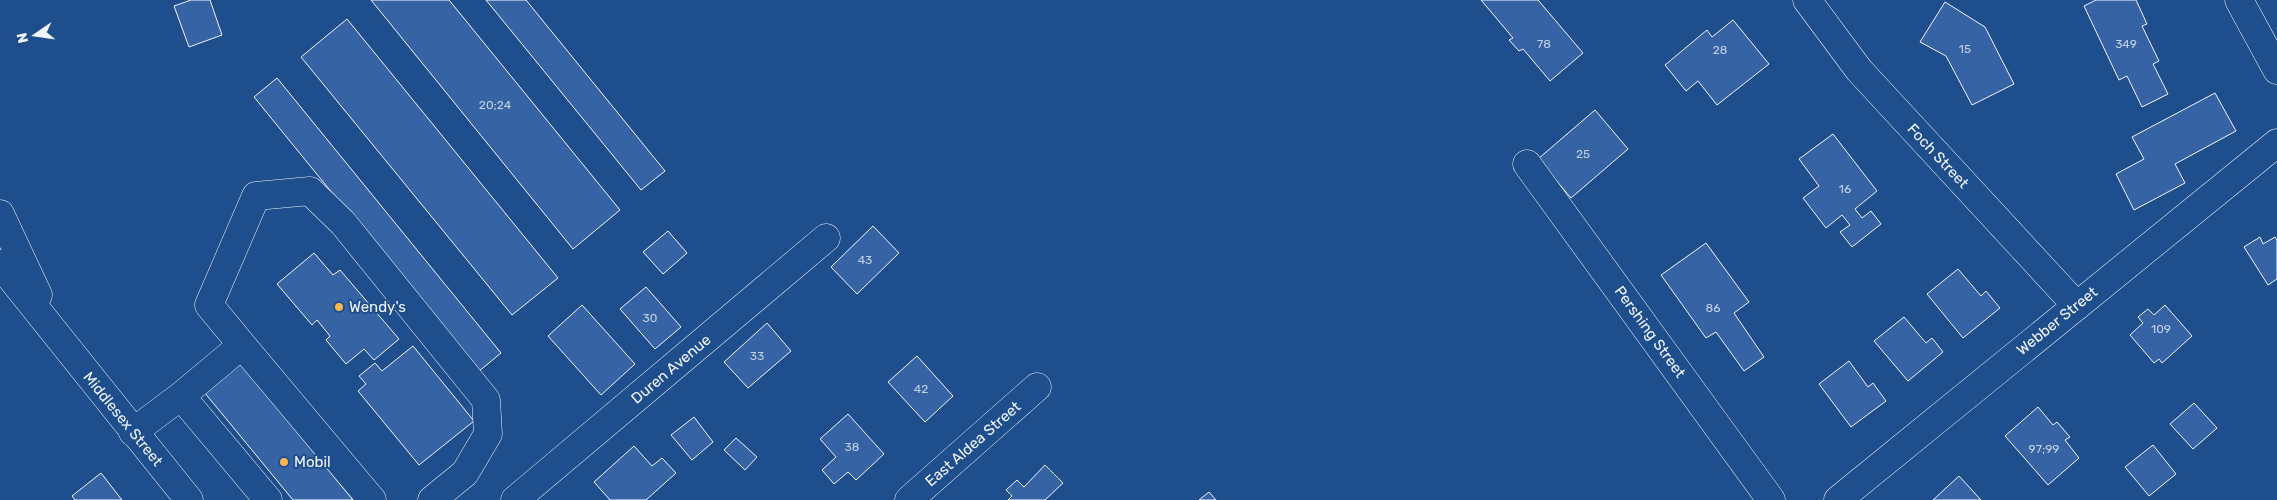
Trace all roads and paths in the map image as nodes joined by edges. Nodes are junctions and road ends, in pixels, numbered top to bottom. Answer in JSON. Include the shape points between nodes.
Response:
{"nodes":[{"id":1,"x":1807,"y":0,"type":"edge"},
{"id":2,"x":2239,"y":0,"type":"edge"},
{"id":3,"x":2277,"y":70,"type":"edge"},
{"id":4,"x":2277,"y":143,"type":"edge"},
{"id":5,"x":1527,"y":164,"type":"dead end"},
{"id":6,"x":0,"y":214,"type":"edge"},
{"id":7,"x":826,"y":238,"type":"dead end"},
{"id":8,"x":0,"y":264,"type":"edge"},
{"id":9,"x":2077,"y":306,"type":"junction"},
{"id":10,"x":58,"y":337,"type":"junction"},
{"id":11,"x":242,"y":344,"type":"junction"},
{"id":12,"x":1037,"y":387,"type":"dead end"},
{"id":13,"x":181,"y":396,"type":"junction"},
{"id":14,"x":133,"y":432,"type":"junction"},
{"id":15,"x":189,"y":500,"type":"edge"},
{"id":16,"x":268,"y":500,"type":"edge"},
{"id":17,"x":372,"y":500,"type":"edge"},
{"id":18,"x":432,"y":500,"type":"edge"},
{"id":19,"x":515,"y":500,"type":"edge"},
{"id":20,"x":909,"y":500,"type":"edge"},
{"id":21,"x":1771,"y":500,"type":"edge"},
{"id":22,"x":1838,"y":500,"type":"edge"}],
"edges":[{"from":1,"to":9,"type":"street","name":"Foch Street","via":[[1858,70]]},
{"from":2,"to":3,"type":"street"},
{"from":4,"to":9,"type":"street","name":"Webber Street"},
{"from":5,"to":21,"type":"street","name":"Pershing Street"},
{"from":6,"to":10,"type":"street","name":"Middlesex Street"},
{"from":7,"to":19,"type":"street","name":"Duren Avenue"},
{"from":8,"to":10,"type":"street","name":"Middlesex Street"},
{"from":9,"to":22,"type":"street","name":"Webber Street"},
{"from":10,"to":14,"type":"street","name":"Middlesex Street"},
{"from":11,"to":13,"type":"street"},
{"from":11,"to":17,"type":"street"},
{"from":11,"to":18,"type":"street","via":[[209,305],[256,196],[310,191],[343,223],[486,400],[488,434],[465,473]]},
{"from":12,"to":20,"type":"street","name":"East Aldea Street"},
{"from":13,"to":14,"type":"street"},
{"from":13,"to":16,"type":"street"},
{"from":14,"to":15,"type":"street","name":"Middlesex Street"}]}
